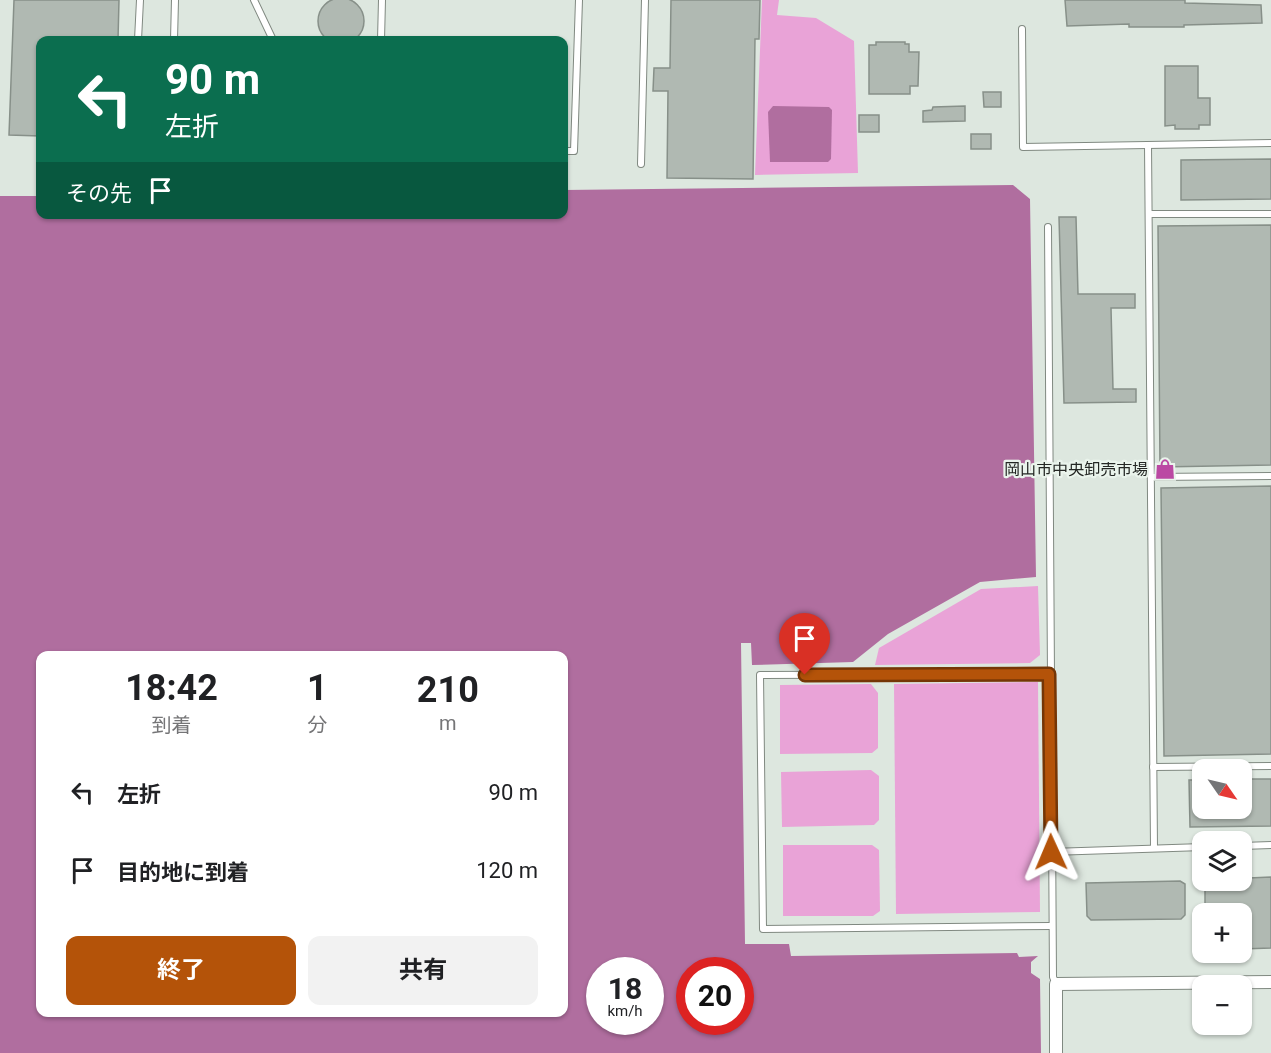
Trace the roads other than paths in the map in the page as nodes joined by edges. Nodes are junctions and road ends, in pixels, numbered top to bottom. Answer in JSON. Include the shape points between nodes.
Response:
{"nodes":[{"id":1,"x":140,"y":0,"type":"edge"},
{"id":2,"x":175,"y":0,"type":"edge"},
{"id":3,"x":254,"y":0,"type":"edge"},
{"id":4,"x":382,"y":0,"type":"edge"},
{"id":5,"x":579,"y":0,"type":"edge"},
{"id":6,"x":645,"y":0,"type":"edge"},
{"id":7,"x":1022,"y":29,"type":"dead end"},
{"id":8,"x":138,"y":36,"type":"edge"},
{"id":9,"x":174,"y":36,"type":"edge"},
{"id":10,"x":271,"y":36,"type":"edge"},
{"id":11,"x":381,"y":36,"type":"edge"},
{"id":12,"x":1271,"y":143,"type":"edge"},
{"id":13,"x":1148,"y":145,"type":"junction"},
{"id":14,"x":568,"y":152,"type":"edge"},
{"id":15,"x":640,"y":164,"type":"dead end"},
{"id":16,"x":1149,"y":214,"type":"junction"},
{"id":17,"x":1271,"y":214,"type":"edge"},
{"id":18,"x":1048,"y":226,"type":"dead end"},
{"id":19,"x":1271,"y":476,"type":"edge"},
{"id":20,"x":1151,"y":477,"type":"junction"},
{"id":21,"x":1049,"y":674,"type":"junction"},
{"id":22,"x":1271,"y":766,"type":"edge"},
{"id":23,"x":1153,"y":767,"type":"junction"},
{"id":24,"x":1271,"y":845,"type":"edge"},
{"id":25,"x":1252,"y":846,"type":"edge"},
{"id":26,"x":1192,"y":847,"type":"edge"},
{"id":27,"x":1154,"y":848,"type":"junction"},
{"id":28,"x":1051,"y":852,"type":"junction"},
{"id":29,"x":1052,"y":926,"type":"junction"},
{"id":30,"x":1271,"y":982,"type":"edge"},
{"id":31,"x":1056,"y":984,"type":"junction"},
{"id":32,"x":1056,"y":1053,"type":"edge"}],
"edges":[{"from":1,"to":8,"type":"lane"},
{"from":2,"to":9,"type":"lane"},
{"from":3,"to":10,"type":"lane"},
{"from":4,"to":11,"type":"lane"},
{"from":5,"to":14,"type":"lane","via":[[574,151]]},
{"from":6,"to":15,"type":"lane"},
{"from":7,"to":13,"type":"lane","via":[[1023,147]]},
{"from":12,"to":13,"type":"lane"},
{"from":13,"to":16,"type":"lane"},
{"from":16,"to":17,"type":"lane"},
{"from":16,"to":20,"type":"lane"},
{"from":18,"to":21,"type":"lane"},
{"from":19,"to":20,"type":"lane"},
{"from":20,"to":23,"type":"lane"},
{"from":21,"to":28,"type":"lane"},
{"from":21,"to":29,"type":"lane","via":[[760,675],[763,929]]},
{"from":22,"to":23,"type":"lane"},
{"from":23,"to":27,"type":"lane"},
{"from":24,"to":25,"type":"lane"},
{"from":26,"to":27,"type":"lane"},
{"from":27,"to":28,"type":"lane"},
{"from":28,"to":29,"type":"lane"},
{"from":29,"to":31,"type":"lane"},
{"from":30,"to":31,"type":"street"},
{"from":31,"to":32,"type":"street"}]}
